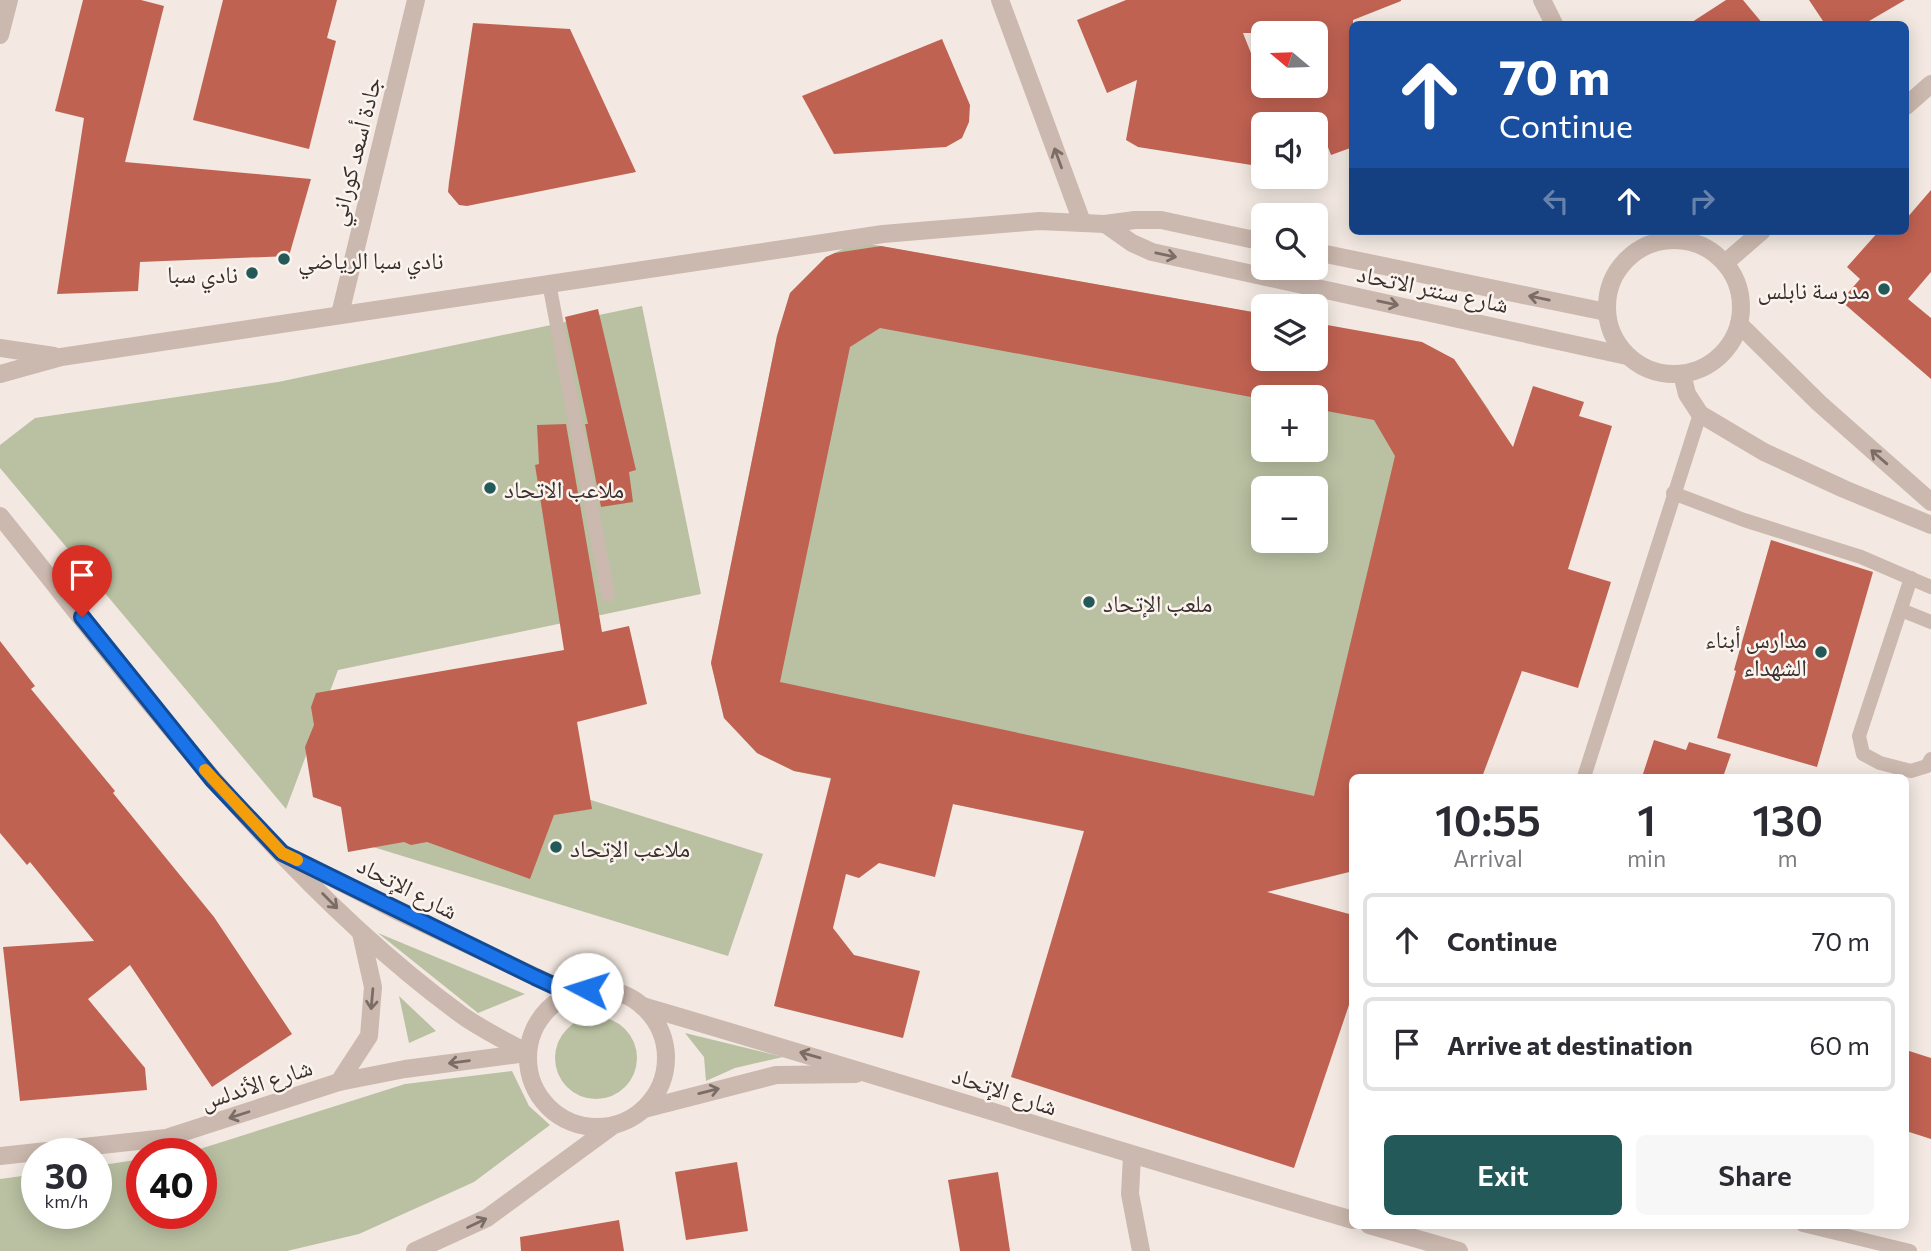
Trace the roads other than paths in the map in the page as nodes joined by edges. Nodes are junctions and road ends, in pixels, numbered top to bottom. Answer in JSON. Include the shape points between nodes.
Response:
{"nodes":[{"id":1,"x":9,"y":0,"type":"edge"},
{"id":2,"x":416,"y":0,"type":"edge"},
{"id":3,"x":1000,"y":0,"type":"edge"},
{"id":4,"x":1542,"y":0,"type":"edge"},
{"id":5,"x":1552,"y":21,"type":"edge"},
{"id":6,"x":0,"y":35,"type":"edge"},
{"id":7,"x":1931,"y":84,"type":"edge"},
{"id":8,"x":1909,"y":103,"type":"edge"},
{"id":9,"x":1082,"y":222,"type":"junction"},
{"id":10,"x":1105,"y":224,"type":"junction"},
{"id":11,"x":1757,"y":235,"type":"edge"},
{"id":12,"x":1652,"y":236,"type":"edge"},
{"id":13,"x":1251,"y":239,"type":"edge"},
{"id":14,"x":1328,"y":254,"type":"edge"},
{"id":15,"x":1725,"y":263,"type":"junction"},
{"id":16,"x":550,"y":284,"type":"junction"},
{"id":17,"x":1606,"y":312,"type":"junction"},
{"id":18,"x":340,"y":314,"type":"junction"},
{"id":19,"x":1739,"y":324,"type":"junction"},
{"id":20,"x":0,"y":348,"type":"edge"},
{"id":21,"x":1627,"y":356,"type":"junction"},
{"id":22,"x":61,"y":358,"type":"junction"},
{"id":23,"x":0,"y":374,"type":"edge"},
{"id":24,"x":1682,"y":374,"type":"junction"},
{"id":25,"x":1700,"y":414,"type":"junction"},
{"id":26,"x":1673,"y":493,"type":"junction"},
{"id":27,"x":1931,"y":502,"type":"edge"},
{"id":28,"x":0,"y":516,"type":"edge"},
{"id":29,"x":1931,"y":525,"type":"edge"},
{"id":30,"x":1911,"y":578,"type":"junction"},
{"id":31,"x":1931,"y":587,"type":"edge"},
{"id":32,"x":608,"y":594,"type":"dead end"},
{"id":33,"x":1900,"y":610,"type":"junction"},
{"id":34,"x":1931,"y":622,"type":"edge"},
{"id":35,"x":1931,"y":759,"type":"edge"},
{"id":36,"x":1585,"y":774,"type":"edge"},
{"id":37,"x":282,"y":853,"type":"junction"},
{"id":38,"x":361,"y":933,"type":"junction"},
{"id":39,"x":572,"y":994,"type":"junction"},
{"id":40,"x":642,"y":1006,"type":"junction"},
{"id":41,"x":527,"y":1054,"type":"junction"},
{"id":42,"x":875,"y":1074,"type":"junction"},
{"id":43,"x":339,"y":1082,"type":"junction"},
{"id":44,"x":643,"y":1110,"type":"junction"},
{"id":45,"x":611,"y":1127,"type":"junction"},
{"id":46,"x":0,"y":1156,"type":"edge"},
{"id":47,"x":1132,"y":1156,"type":"junction"},
{"id":48,"x":1349,"y":1219,"type":"edge"},
{"id":49,"x":1383,"y":1229,"type":"edge"},
{"id":50,"x":1819,"y":1229,"type":"edge"},
{"id":51,"x":415,"y":1251,"type":"edge"},
{"id":52,"x":1140,"y":1251,"type":"edge"},
{"id":53,"x":1458,"y":1251,"type":"edge"},
{"id":54,"x":1910,"y":1251,"type":"edge"}],
"edges":[{"from":1,"to":6,"type":"street"},
{"from":2,"to":18,"type":"street","name":"جادة أسعد كوراني"},
{"from":9,"to":3,"type":"street","one_way":true},
{"from":4,"to":5,"type":"street"},
{"from":7,"to":8,"type":"street"},
{"from":9,"to":10,"type":"street"},
{"from":9,"to":16,"type":"street","via":[[1039,221],[883,234]]},
{"from":10,"to":13,"type":"street","via":[[1161,220]]},
{"from":10,"to":21,"type":"street","name":"شارع سنتر الاتحاد","one_way":true,"via":[[1152,252]]},
{"from":11,"to":15,"type":"street"},
{"from":12,"to":15,"type":"street","via":[[1693,242]]},
{"from":12,"to":17,"type":"street","via":[[1613,276]]},
{"from":17,"to":14,"type":"street","name":"شارع سنتر الاتحاد","one_way":true},
{"from":15,"to":19,"type":"street","via":[[1736,281]]},
{"from":16,"to":18,"type":"street"},
{"from":16,"to":32,"type":"lane"},
{"from":17,"to":21,"type":"street","via":[[1609,328]]},
{"from":18,"to":22,"type":"street"},
{"from":19,"to":24,"type":"street","via":[[1718,358]]},
{"from":27,"to":19,"type":"street","one_way":true,"via":[[1819,403]]},
{"from":20,"to":22,"type":"street"},
{"from":21,"to":24,"type":"street","via":[[1643,368]]},
{"from":22,"to":23,"type":"street"},
{"from":24,"to":25,"type":"street","via":[[1687,394]]},
{"from":25,"to":26,"type":"lane"},
{"from":25,"to":29,"type":"street","via":[[1764,452]]},
{"from":26,"to":30,"type":"lane","via":[[1861,556]]},
{"from":26,"to":36,"type":"lane"},
{"from":28,"to":37,"type":"street","via":[[213,780]]},
{"from":30,"to":31,"type":"lane"},
{"from":30,"to":33,"type":"lane"},
{"from":33,"to":34,"type":"lane"},
{"from":33,"to":35,"type":"lane","via":[[1859,736],[1863,754],[1880,763],[1911,771],[1927,766]]},
{"from":37,"to":38,"type":"street","name":"شارع الإتحاد","one_way":true},
{"from":37,"to":39,"type":"street","name":"شارع الإتحاد"},
{"from":38,"to":41,"type":"street","name":"شارع الإتحاد","via":[[464,1016]]},
{"from":38,"to":43,"type":"street","one_way":true,"via":[[373,987],[369,1036]]},
{"from":39,"to":40,"type":"street","via":[[611,990]]},
{"from":39,"to":41,"type":"street","via":[[546,1010],[533,1030]]},
{"from":42,"to":40,"type":"street","name":"شارع الإتحاد","one_way":true},
{"from":40,"to":44,"type":"street","via":[[661,1030],[666,1051],[657,1093]]},
{"from":41,"to":43,"type":"street","name":"شارع الأندلس","one_way":true},
{"from":41,"to":45,"type":"street","via":[[537,1094],[551,1111],[589,1128]]},
{"from":44,"to":42,"type":"street","one_way":true,"via":[[776,1075]]},
{"from":42,"to":47,"type":"street","name":"شارع الإتحاد"},
{"from":43,"to":46,"type":"street","name":"شارع الأندلس","one_way":true,"via":[[166,1138]]},
{"from":44,"to":45,"type":"street"},
{"from":51,"to":45,"type":"street","one_way":true,"via":[[487,1218]]},
{"from":47,"to":48,"type":"street","name":"شارع الإتحاد"},
{"from":47,"to":52,"type":"street","via":[[1130,1194]]},
{"from":49,"to":53,"type":"street"},
{"from":50,"to":54,"type":"lane"}]}
